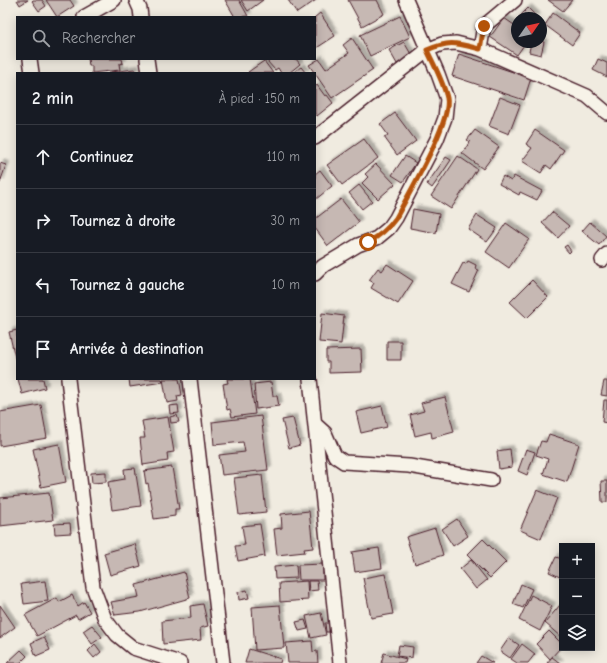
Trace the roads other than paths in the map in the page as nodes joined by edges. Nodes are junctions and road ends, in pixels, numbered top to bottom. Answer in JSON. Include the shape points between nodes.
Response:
{"nodes":[{"id":1,"x":114,"y":0,"type":"edge"},
{"id":2,"x":136,"y":0,"type":"edge"},
{"id":3,"x":406,"y":0,"type":"edge"},
{"id":4,"x":515,"y":0,"type":"edge"},
{"id":5,"x":86,"y":16,"type":"edge"},
{"id":6,"x":141,"y":16,"type":"edge"},
{"id":7,"x":480,"y":49,"type":"junction"},
{"id":8,"x":427,"y":50,"type":"junction"},
{"id":9,"x":30,"y":60,"type":"edge"},
{"id":10,"x":147,"y":60,"type":"edge"},
{"id":11,"x":32,"y":72,"type":"edge"},
{"id":12,"x":149,"y":72,"type":"edge"},
{"id":13,"x":607,"y":112,"type":"edge"},
{"id":14,"x":316,"y":137,"type":"edge"},
{"id":15,"x":316,"y":273,"type":"edge"},
{"id":16,"x":68,"y":380,"type":"edge"},
{"id":17,"x":190,"y":380,"type":"edge"},
{"id":18,"x":310,"y":380,"type":"edge"},
{"id":19,"x":314,"y":424,"type":"junction"},
{"id":20,"x":491,"y":480,"type":"dead end"},
{"id":21,"x":180,"y":663,"type":"edge"},
{"id":22,"x":223,"y":663,"type":"edge"},
{"id":23,"x":340,"y":663,"type":"edge"}],
"edges":[{"from":1,"to":5,"type":"street"},
{"from":2,"to":6,"type":"street"},
{"from":3,"to":8,"type":"street"},
{"from":4,"to":7,"type":"street","via":[[484,26]]},
{"from":7,"to":8,"type":"street","via":[[456,43],[442,44]]},
{"from":7,"to":13,"type":"street","via":[[587,96]]},
{"from":8,"to":14,"type":"street"},
{"from":8,"to":15,"type":"street","via":[[447,99],[445,118],[437,139],[389,228],[377,238],[323,266]]},
{"from":9,"to":11,"type":"street"},
{"from":10,"to":12,"type":"street"},
{"from":16,"to":21,"type":"street","via":[[93,587],[105,619],[117,635],[133,648]]},
{"from":17,"to":22,"type":"street"},
{"from":18,"to":19,"type":"street"},
{"from":19,"to":20,"type":"street","via":[[325,432],[335,456],[344,462],[409,466]]},
{"from":19,"to":23,"type":"street"}]}
